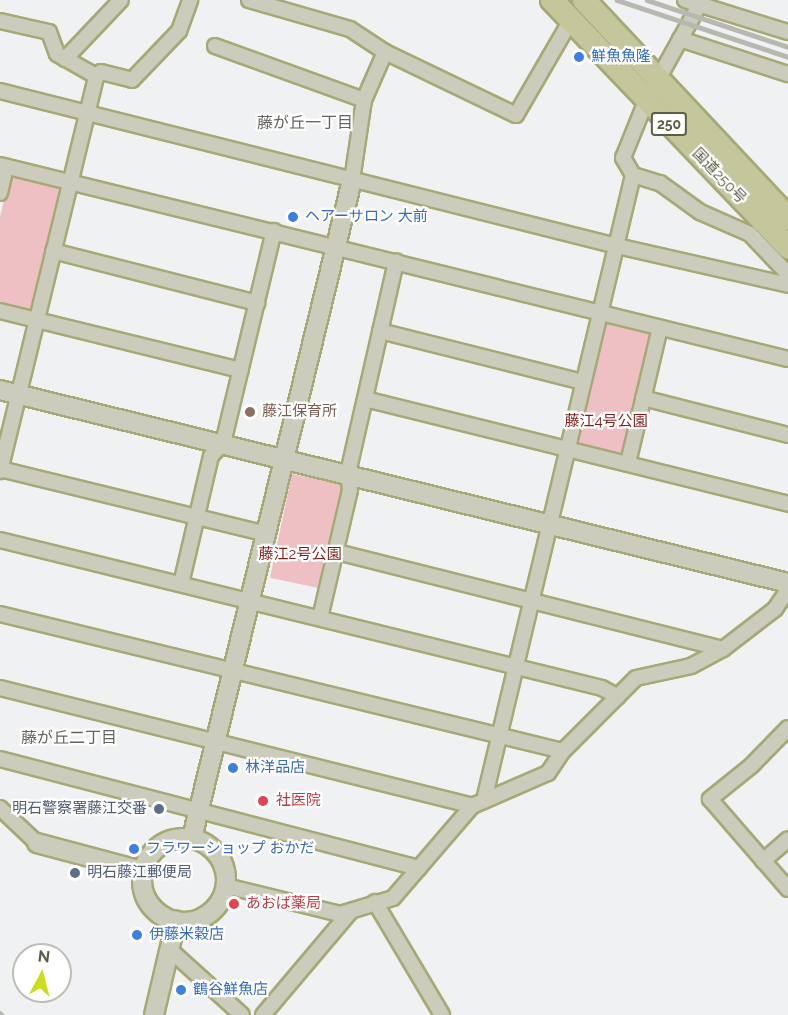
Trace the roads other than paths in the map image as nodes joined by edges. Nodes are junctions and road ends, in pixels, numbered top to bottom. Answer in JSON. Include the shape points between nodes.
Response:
{"nodes":[{"id":1,"x":121,"y":0,"type":"edge"},
{"id":2,"x":190,"y":0,"type":"edge"},
{"id":3,"x":249,"y":0,"type":"edge"},
{"id":4,"x":552,"y":0,"type":"edge"},
{"id":5,"x":584,"y":0,"type":"edge"},
{"id":6,"x":695,"y":1,"type":"edge"},
{"id":7,"x":571,"y":20,"type":"junction"},
{"id":8,"x":0,"y":21,"type":"edge"},
{"id":9,"x":788,"y":32,"type":"edge"},
{"id":10,"x":680,"y":39,"type":"junction"},
{"id":11,"x":214,"y":46,"type":"dead end"},
{"id":12,"x":385,"y":52,"type":"junction"},
{"id":13,"x":65,"y":59,"type":"junction"},
{"id":14,"x":788,"y":74,"type":"edge"},
{"id":15,"x":96,"y":76,"type":"junction"},
{"id":16,"x":658,"y":80,"type":"junction"},
{"id":17,"x":0,"y":91,"type":"edge"},
{"id":18,"x":364,"y":100,"type":"junction"},
{"id":19,"x":646,"y":101,"type":"junction"},
{"id":20,"x":87,"y":113,"type":"junction"},
{"id":21,"x":3,"y":166,"type":"edge"},
{"id":22,"x":633,"y":175,"type":"junction"},
{"id":23,"x":352,"y":180,"type":"junction"},
{"id":24,"x":70,"y":182,"type":"junction"},
{"id":25,"x":0,"y":194,"type":"edge"},
{"id":26,"x":788,"y":218,"type":"edge"},
{"id":27,"x":274,"y":231,"type":"junction"},
{"id":28,"x":335,"y":246,"type":"junction"},
{"id":29,"x":617,"y":246,"type":"junction"},
{"id":30,"x":788,"y":247,"type":"edge"},
{"id":31,"x":53,"y":251,"type":"junction"},
{"id":32,"x":396,"y":261,"type":"junction"},
{"id":33,"x":788,"y":274,"type":"edge"},
{"id":34,"x":788,"y":285,"type":"edge"},
{"id":35,"x":257,"y":303,"type":"junction"},
{"id":36,"x":0,"y":311,"type":"edge"},
{"id":37,"x":600,"y":313,"type":"junction"},
{"id":38,"x":36,"y":320,"type":"junction"},
{"id":39,"x":660,"y":328,"type":"junction"},
{"id":40,"x":380,"y":331,"type":"junction"},
{"id":41,"x":788,"y":359,"type":"edge"},
{"id":42,"x":241,"y":370,"type":"junction"},
{"id":43,"x":583,"y":382,"type":"junction"},
{"id":44,"x":9,"y":392,"type":"edge"},
{"id":45,"x":643,"y":398,"type":"junction"},
{"id":46,"x":365,"y":399,"type":"junction"},
{"id":47,"x":788,"y":435,"type":"edge"},
{"id":48,"x":224,"y":443,"type":"junction"},
{"id":49,"x":567,"y":449,"type":"junction"},
{"id":50,"x":284,"y":458,"type":"junction"},
{"id":51,"x":628,"y":463,"type":"junction"},
{"id":52,"x":0,"y":470,"type":"edge"},
{"id":53,"x":348,"y":473,"type":"junction"},
{"id":54,"x":788,"y":504,"type":"edge"},
{"id":55,"x":197,"y":517,"type":"junction"},
{"id":56,"x":550,"y":523,"type":"junction"},
{"id":57,"x":266,"y":534,"type":"junction"},
{"id":58,"x":0,"y":540,"type":"edge"},
{"id":59,"x":337,"y":552,"type":"junction"},
{"id":60,"x":788,"y":583,"type":"edge"},
{"id":61,"x":181,"y":584,"type":"junction"},
{"id":62,"x":788,"y":590,"type":"edge"},
{"id":63,"x":532,"y":599,"type":"junction"},
{"id":64,"x":250,"y":600,"type":"junction"},
{"id":65,"x":0,"y":614,"type":"edge"},
{"id":66,"x":320,"y":618,"type":"junction"},
{"id":67,"x":723,"y":649,"type":"junction"},
{"id":68,"x":515,"y":667,"type":"junction"},
{"id":69,"x":233,"y":670,"type":"junction"},
{"id":70,"x":0,"y":688,"type":"edge"},
{"id":71,"x":618,"y":697,"type":"junction"},
{"id":72,"x":788,"y":728,"type":"edge"},
{"id":73,"x":499,"y":736,"type":"junction"},
{"id":74,"x":216,"y":743,"type":"junction"},
{"id":75,"x":563,"y":751,"type":"junction"},
{"id":76,"x":0,"y":759,"type":"edge"},
{"id":77,"x":478,"y":803,"type":"junction"},
{"id":78,"x":0,"y":807,"type":"edge"},
{"id":79,"x":199,"y":809,"type":"junction"},
{"id":80,"x":192,"y":838,"type":"junction"},
{"id":81,"x":788,"y":838,"type":"edge"},
{"id":82,"x":37,"y":843,"type":"joint"},
{"id":83,"x":763,"y":861,"type":"junction"},
{"id":84,"x":418,"y":868,"type":"junction"},
{"id":85,"x":142,"y":871,"type":"junction"},
{"id":86,"x":226,"y":886,"type":"junction"},
{"id":87,"x":788,"y":890,"type":"edge"},
{"id":88,"x":375,"y":902,"type":"junction"},
{"id":89,"x":350,"y":912,"type":"junction"},
{"id":90,"x":176,"y":921,"type":"junction"},
{"id":91,"x":170,"y":949,"type":"junction"},
{"id":92,"x":154,"y":1015,"type":"edge"},
{"id":93,"x":242,"y":1015,"type":"edge"},
{"id":94,"x":262,"y":1015,"type":"edge"},
{"id":95,"x":442,"y":1015,"type":"edge"}],
"edges":[{"from":1,"to":13,"type":"street"},
{"from":2,"to":15,"type":"street","via":[[179,32],[132,80],[101,72]]},
{"from":3,"to":12,"type":"street","via":[[350,29]]},
{"from":4,"to":7,"type":"highway","name":"国道250号","number":"250"},
{"from":5,"to":16,"type":"highway","name":"国道250号","number":"250"},
{"from":6,"to":9,"type":"street"},
{"from":6,"to":10,"type":"street"},
{"from":7,"to":12,"type":"street","via":[[516,115]]},
{"from":7,"to":19,"type":"highway","name":"国道250号","number":"250"},
{"from":8,"to":13,"type":"street","via":[[49,32],[57,54]]},
{"from":10,"to":14,"type":"street"},
{"from":10,"to":16,"type":"street"},
{"from":11,"to":18,"type":"street"},
{"from":12,"to":18,"type":"street"},
{"from":13,"to":15,"type":"street"},
{"from":15,"to":20,"type":"street"},
{"from":16,"to":19,"type":"street"},
{"from":16,"to":26,"type":"highway","name":"国道250号","number":"250"},
{"from":17,"to":20,"type":"street"},
{"from":18,"to":23,"type":"street"},
{"from":19,"to":22,"type":"street","via":[[623,158]]},
{"from":19,"to":30,"type":"highway","name":"国道250号","number":"250"},
{"from":20,"to":23,"type":"street"},
{"from":20,"to":24,"type":"street"},
{"from":21,"to":24,"type":"street"},
{"from":21,"to":25,"type":"street"},
{"from":22,"to":29,"type":"street"},
{"from":22,"to":33,"type":"street","via":[[660,183],[700,212],[750,234]]},
{"from":23,"to":28,"type":"street"},
{"from":23,"to":29,"type":"street"},
{"from":24,"to":27,"type":"street"},
{"from":24,"to":31,"type":"street"},
{"from":27,"to":28,"type":"street"},
{"from":27,"to":35,"type":"street"},
{"from":28,"to":32,"type":"street"},
{"from":28,"to":50,"type":"street"},
{"from":29,"to":34,"type":"street"},
{"from":29,"to":37,"type":"street"},
{"from":31,"to":35,"type":"street"},
{"from":31,"to":38,"type":"street"},
{"from":32,"to":37,"type":"street"},
{"from":32,"to":40,"type":"street"},
{"from":35,"to":42,"type":"street"},
{"from":36,"to":38,"type":"street"},
{"from":37,"to":39,"type":"street"},
{"from":37,"to":43,"type":"street"},
{"from":38,"to":42,"type":"street"},
{"from":38,"to":44,"type":"street"},
{"from":39,"to":41,"type":"street"},
{"from":39,"to":45,"type":"street"},
{"from":40,"to":43,"type":"street"},
{"from":40,"to":46,"type":"street"},
{"from":42,"to":48,"type":"street"},
{"from":43,"to":49,"type":"street"},
{"from":44,"to":48,"type":"street"},
{"from":44,"to":52,"type":"street"},
{"from":45,"to":47,"type":"street"},
{"from":45,"to":51,"type":"street"},
{"from":46,"to":49,"type":"street"},
{"from":46,"to":53,"type":"street"},
{"from":48,"to":50,"type":"street"},
{"from":48,"to":55,"type":"street","via":[[211,456]]},
{"from":49,"to":51,"type":"street"},
{"from":49,"to":56,"type":"street"},
{"from":50,"to":53,"type":"street"},
{"from":50,"to":57,"type":"street"},
{"from":51,"to":54,"type":"street"},
{"from":52,"to":55,"type":"street"},
{"from":53,"to":56,"type":"street"},
{"from":53,"to":59,"type":"street","via":[[350,490]]},
{"from":55,"to":57,"type":"street"},
{"from":55,"to":61,"type":"street"},
{"from":56,"to":60,"type":"street"},
{"from":56,"to":63,"type":"street"},
{"from":57,"to":64,"type":"street"},
{"from":58,"to":61,"type":"street"},
{"from":59,"to":63,"type":"street"},
{"from":59,"to":66,"type":"street"},
{"from":61,"to":64,"type":"street"},
{"from":62,"to":67,"type":"street","via":[[776,609]]},
{"from":63,"to":67,"type":"street"},
{"from":63,"to":68,"type":"street"},
{"from":64,"to":66,"type":"street"},
{"from":64,"to":69,"type":"street"},
{"from":65,"to":69,"type":"street"},
{"from":66,"to":68,"type":"street"},
{"from":67,"to":71,"type":"street","via":[[691,666],[636,678]]},
{"from":68,"to":71,"type":"street","via":[[602,688]]},
{"from":68,"to":73,"type":"street"},
{"from":69,"to":73,"type":"street"},
{"from":69,"to":74,"type":"street"},
{"from":70,"to":74,"type":"street"},
{"from":71,"to":75,"type":"street"},
{"from":72,"to":83,"type":"street","via":[[751,766],[710,799]]},
{"from":73,"to":75,"type":"street"},
{"from":73,"to":77,"type":"street"},
{"from":74,"to":77,"type":"street"},
{"from":74,"to":79,"type":"street"},
{"from":75,"to":77,"type":"street","via":[[548,773]]},
{"from":76,"to":79,"type":"street"},
{"from":77,"to":84,"type":"street"},
{"from":78,"to":82,"type":"street"},
{"from":79,"to":80,"type":"street"},
{"from":79,"to":84,"type":"street"},
{"from":80,"to":85,"type":"street","via":[[178,837],[160,845],[147,858]]},
{"from":80,"to":86,"type":"street","via":[[204,842],[222,861]]},
{"from":81,"to":83,"type":"street"},
{"from":82,"to":85,"type":"street"},
{"from":83,"to":87,"type":"street"},
{"from":84,"to":88,"type":"street","via":[[393,898]]},
{"from":85,"to":90,"type":"street","via":[[145,897],[152,909]]},
{"from":86,"to":89,"type":"street","via":[[340,914]]},
{"from":86,"to":90,"type":"street","via":[[214,910],[189,922]]},
{"from":88,"to":89,"type":"street"},
{"from":88,"to":95,"type":"street"},
{"from":89,"to":94,"type":"street"},
{"from":90,"to":91,"type":"street"},
{"from":91,"to":92,"type":"street"},
{"from":91,"to":93,"type":"street"}]}
